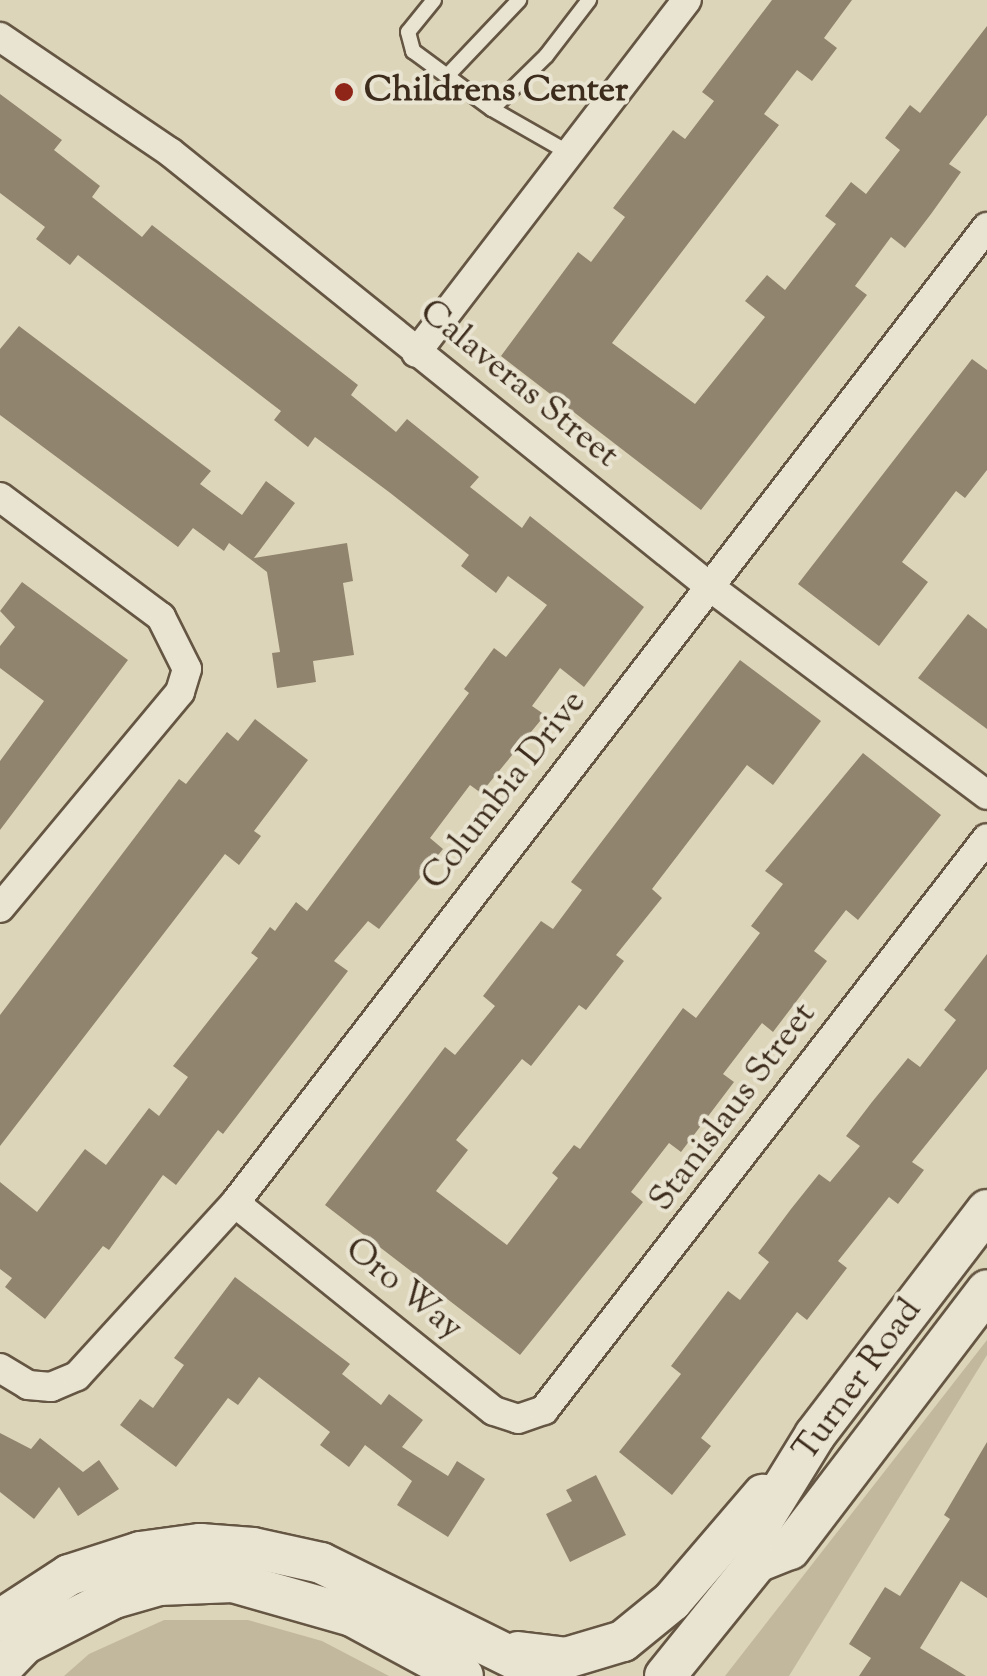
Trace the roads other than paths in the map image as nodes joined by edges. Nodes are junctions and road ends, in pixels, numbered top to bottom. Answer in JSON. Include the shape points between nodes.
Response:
{"nodes":[{"id":1,"x":434,"y":0,"type":"edge"},
{"id":2,"x":519,"y":0,"type":"edge"},
{"id":3,"x":589,"y":0,"type":"edge"},
{"id":4,"x":687,"y":0,"type":"edge"},
{"id":5,"x":0,"y":37,"type":"edge"},
{"id":6,"x":447,"y":76,"type":"junction"},
{"id":7,"x":492,"y":109,"type":"junction"},
{"id":8,"x":568,"y":152,"type":"junction"},
{"id":9,"x":987,"y":227,"type":"edge"},
{"id":10,"x":416,"y":353,"type":"junction"},
{"id":11,"x":0,"y":497,"type":"edge"},
{"id":12,"x":710,"y":587,"type":"junction"},
{"id":13,"x":987,"y":796,"type":"edge"},
{"id":14,"x":987,"y":838,"type":"edge"},
{"id":15,"x":0,"y":908,"type":"edge"},
{"id":16,"x":235,"y":1203,"type":"junction"},
{"id":17,"x":987,"y":1210,"type":"edge"},
{"id":18,"x":987,"y":1290,"type":"edge"},
{"id":19,"x":0,"y":1368,"type":"edge"},
{"id":20,"x":532,"y":1414,"type":"joint"},
{"id":21,"x":815,"y":1435,"type":"junction"},
{"id":22,"x":757,"y":1562,"type":"junction"},
{"id":23,"x":0,"y":1620,"type":"edge"},
{"id":24,"x":506,"y":1650,"type":"junction"},
{"id":25,"x":0,"y":1670,"type":"edge"},
{"id":26,"x":461,"y":1675,"type":"edge"},
{"id":27,"x":550,"y":1676,"type":"edge"},
{"id":28,"x":665,"y":1676,"type":"edge"}],
"edges":[{"from":1,"to":6,"type":"lane","via":[[408,40]]},
{"from":2,"to":6,"type":"lane"},
{"from":3,"to":7,"type":"lane","via":[[546,56]]},
{"from":4,"to":8,"type":"street"},
{"from":5,"to":10,"type":"street","name":"Calaveras Street","via":[[170,152]]},
{"from":6,"to":7,"type":"lane"},
{"from":7,"to":8,"type":"lane"},
{"from":8,"to":10,"type":"street"},
{"from":9,"to":12,"type":"street","name":"Columbia Drive"},
{"from":10,"to":12,"type":"street","name":"Calaveras Street"},
{"from":11,"to":15,"type":"street","via":[[161,617],[186,670],[165,712]]},
{"from":12,"to":13,"type":"street","name":"Calaveras Street"},
{"from":12,"to":16,"type":"street","name":"Columbia Drive"},
{"from":14,"to":20,"type":"street","name":"Stanislaus Street","via":[[570,1384]]},
{"from":16,"to":19,"type":"street","name":"Columbia Drive","via":[[78,1376],[28,1385]]},
{"from":16,"to":20,"type":"street","name":"Oro Way","via":[[494,1411],[518,1418]]},
{"from":17,"to":21,"type":"main road","name":"Turner Road"},
{"from":18,"to":22,"type":"main road","name":"Turner Road","via":[[790,1549]]},
{"from":21,"to":22,"type":"main road","name":"Turner Road","via":[[756,1531]]},
{"from":21,"to":24,"type":"main road","via":[[672,1601],[623,1641],[566,1658]]},
{"from":22,"to":28,"type":"main road","name":"Turner Road"},
{"from":23,"to":24,"type":"main road","via":[[69,1575],[140,1552],[200,1544],[320,1562]]},
{"from":24,"to":27,"type":"main road"},
{"from":25,"to":26,"type":"main road","via":[[24,1644],[114,1598],[159,1585],[233,1582],[352,1616]]}]}
